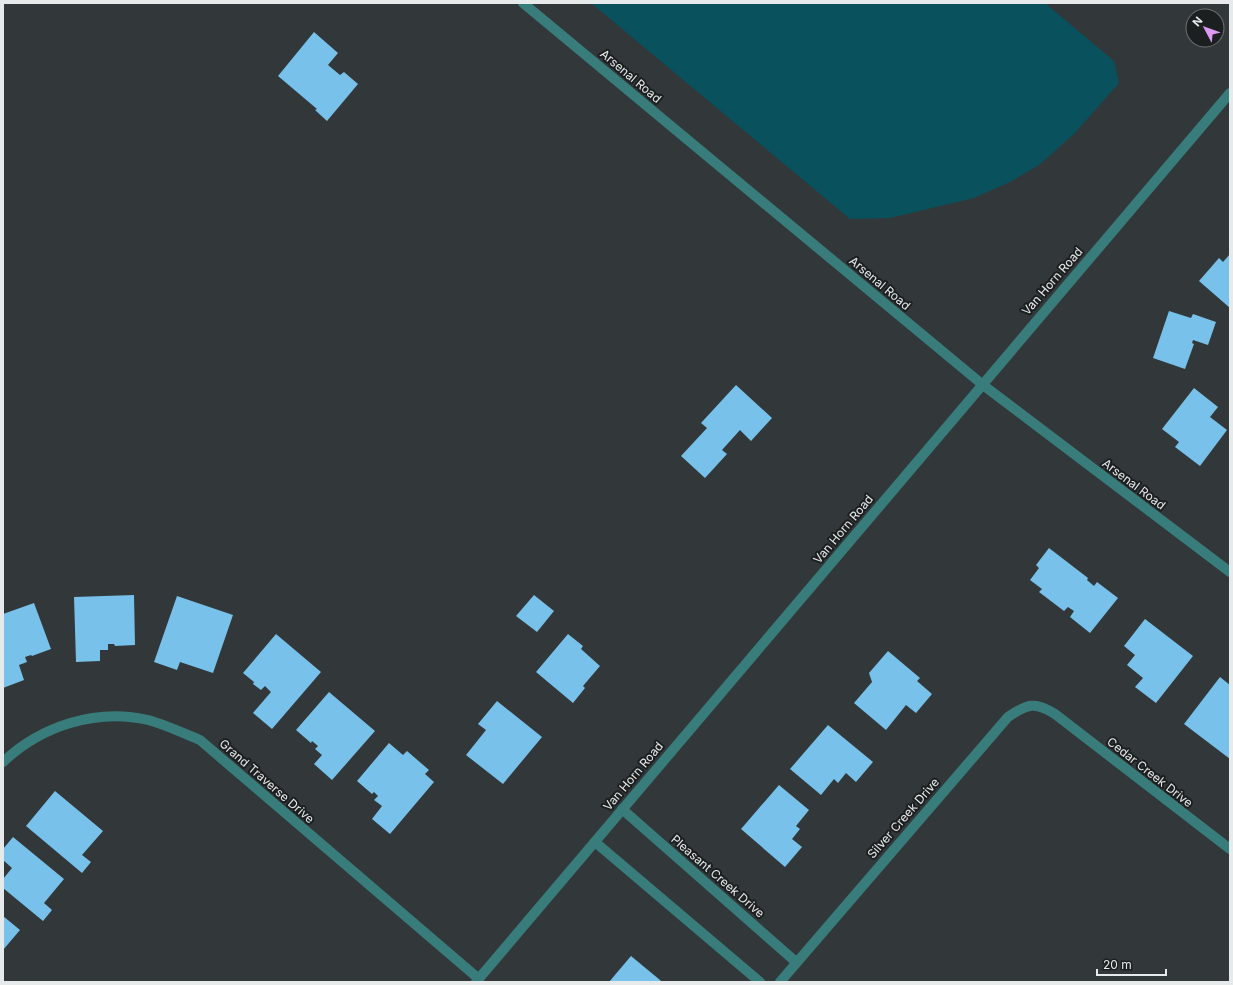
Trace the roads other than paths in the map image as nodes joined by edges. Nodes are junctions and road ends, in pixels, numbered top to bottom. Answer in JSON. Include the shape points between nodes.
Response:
{"nodes":[{"id":1,"x":523,"y":3,"type":"edge"},
{"id":2,"x":1230,"y":93,"type":"edge"},
{"id":3,"x":983,"y":385,"type":"junction"},
{"id":4,"x":1230,"y":572,"type":"edge"},
{"id":5,"x":1055,"y":714,"type":"joint"},
{"id":6,"x":3,"y":762,"type":"edge"},
{"id":7,"x":622,"y":809,"type":"junction"},
{"id":8,"x":595,"y":842,"type":"junction"},
{"id":9,"x":1230,"y":849,"type":"edge"},
{"id":10,"x":796,"y":962,"type":"junction"},
{"id":11,"x":477,"y":980,"type":"edge"},
{"id":12,"x":785,"y":980,"type":"edge"},
{"id":13,"x":760,"y":982,"type":"edge"}],
"edges":[{"from":1,"to":3,"type":"street","name":"Arsenal Road"},
{"from":2,"to":3,"type":"street","name":"Van Horn Road"},
{"from":3,"to":4,"type":"street","name":"Arsenal Road"},
{"from":3,"to":7,"type":"street","name":"Van Horn Road"},
{"from":5,"to":9,"type":"street","name":"Cedar Creek Drive"},
{"from":5,"to":10,"type":"street","name":"Silver Creek Drive","via":[[1043,706],[1033,705],[1021,708],[1008,717]]},
{"from":6,"to":11,"type":"street","name":"Grand Traverse Drive","via":[[13,752],[47,731],[61,725],[110,716],[147,720],[200,740]]},
{"from":7,"to":8,"type":"street","name":"Van Horn Road"},
{"from":7,"to":10,"type":"street","name":"Pleasant Creek Drive"},
{"from":8,"to":11,"type":"street","name":"Van Horn Road"},
{"from":8,"to":13,"type":"street"},
{"from":10,"to":12,"type":"street","name":"Silver Creek Drive"}]}
